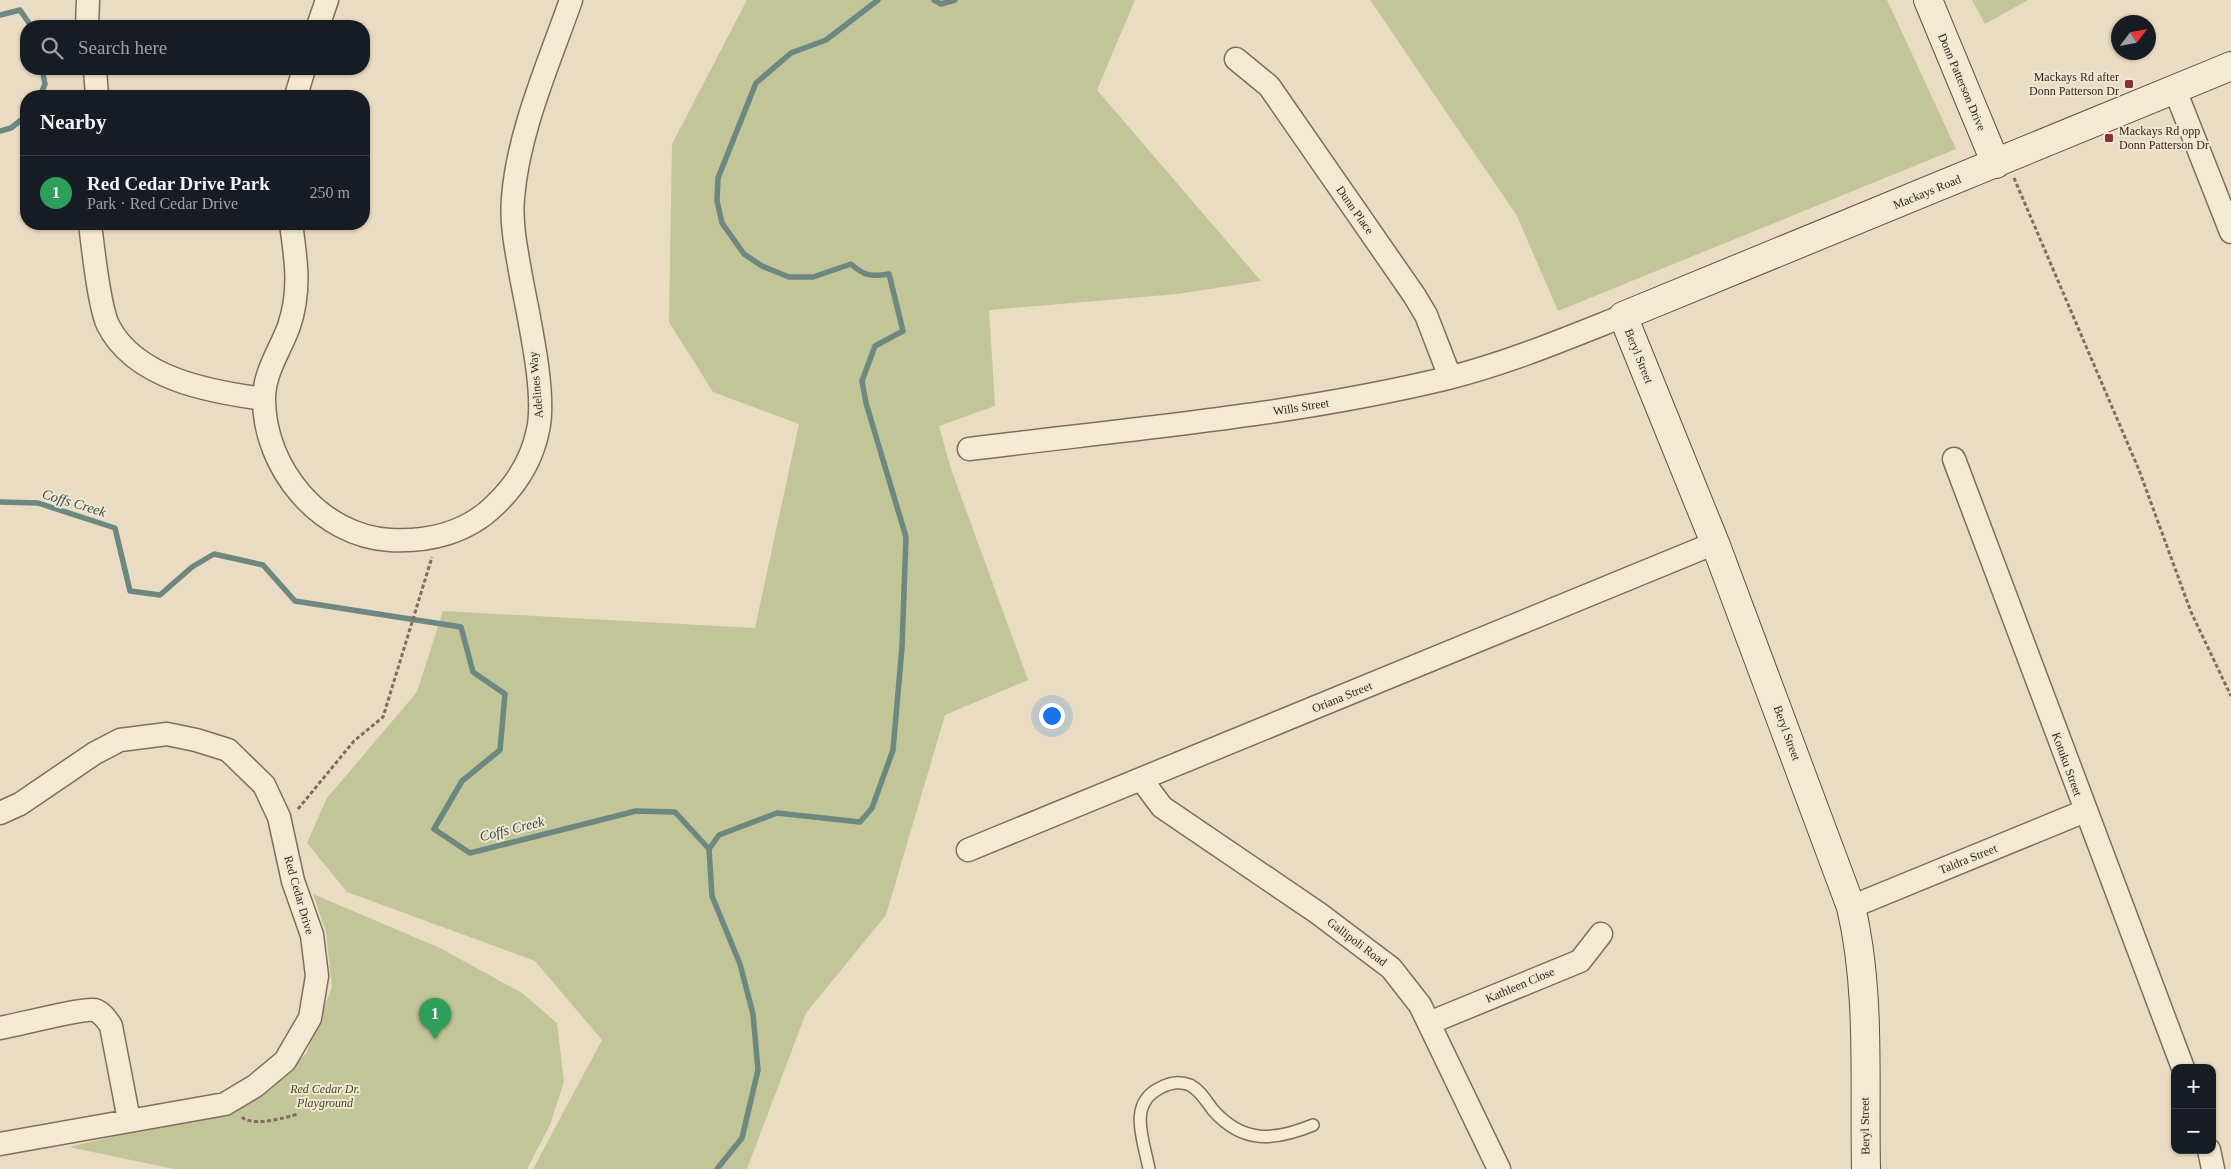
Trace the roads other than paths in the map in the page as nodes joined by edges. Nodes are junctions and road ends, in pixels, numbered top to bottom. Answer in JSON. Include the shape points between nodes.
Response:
{"nodes":[{"id":1,"x":88,"y":0,"type":"edge"},
{"id":2,"x":327,"y":0,"type":"edge"},
{"id":3,"x":571,"y":0,"type":"edge"},
{"id":4,"x":1928,"y":0,"type":"edge"},
{"id":5,"x":86,"y":20,"type":"edge"},
{"id":6,"x":320,"y":20,"type":"edge"},
{"id":7,"x":1236,"y":59,"type":"dead end"},
{"id":8,"x":2231,"y":66,"type":"edge"},
{"id":9,"x":95,"y":75,"type":"edge"},
{"id":10,"x":302,"y":75,"type":"edge"},
{"id":11,"x":97,"y":90,"type":"edge"},
{"id":12,"x":298,"y":90,"type":"edge"},
{"id":13,"x":2175,"y":90,"type":"junction"},
{"id":14,"x":2001,"y":162,"type":"junction"},
{"id":15,"x":91,"y":230,"type":"edge"},
{"id":16,"x":292,"y":230,"type":"edge"},
{"id":17,"x":2231,"y":232,"type":"edge"},
{"id":18,"x":1622,"y":316,"type":"junction"},
{"id":19,"x":1450,"y":377,"type":"junction"},
{"id":20,"x":264,"y":399,"type":"junction"},
{"id":21,"x":969,"y":449,"type":"dead end"},
{"id":22,"x":1954,"y":459,"type":"dead end"},
{"id":23,"x":1716,"y":543,"type":"junction"},
{"id":24,"x":1140,"y":780,"type":"junction"},
{"id":25,"x":2085,"y":811,"type":"junction"},
{"id":26,"x":0,"y":813,"type":"edge"},
{"id":27,"x":968,"y":850,"type":"dead end"},
{"id":28,"x":1851,"y":907,"type":"junction"},
{"id":29,"x":1601,"y":934,"type":"dead end"},
{"id":30,"x":1429,"y":1023,"type":"junction"},
{"id":31,"x":0,"y":1028,"type":"edge"},
{"id":32,"x":2181,"y":1064,"type":"edge"},
{"id":33,"x":129,"y":1120,"type":"junction"},
{"id":34,"x":1313,"y":1125,"type":"dead end"},
{"id":35,"x":0,"y":1144,"type":"edge"},
{"id":36,"x":2210,"y":1154,"type":"edge"},
{"id":37,"x":1149,"y":1169,"type":"edge"},
{"id":38,"x":1499,"y":1169,"type":"edge"},
{"id":39,"x":1866,"y":1169,"type":"edge"},
{"id":40,"x":2213,"y":1169,"type":"edge"}],
"edges":[{"from":1,"to":5,"type":"street"},
{"from":2,"to":6,"type":"street"},
{"from":3,"to":20,"type":"street","name":"Adelines Way","via":[[523,140],[512,202],[513,232],[537,375],[539,427],[523,471],[508,492],[473,522],[436,538],[413,541],[363,536],[339,526],[293,486],[278,459],[268,430]]},
{"from":4,"to":14,"type":"main road","name":"Donn Patterson Drive"},
{"from":7,"to":19,"type":"street","name":"Dunn Place","via":[[1269,86],[1414,296],[1426,315]]},
{"from":8,"to":13,"type":"main road","name":"Mackays Road"},
{"from":9,"to":11,"type":"street"},
{"from":10,"to":12,"type":"street"},
{"from":13,"to":14,"type":"main road","name":"Mackays Road"},
{"from":13,"to":17,"type":"street"},
{"from":14,"to":18,"type":"main road","name":"Mackays Road"},
{"from":15,"to":20,"type":"street","via":[[108,324],[118,342],[134,358],[198,387]]},
{"from":16,"to":20,"type":"street","name":"Adelines Way","via":[[298,278],[296,302],[267,375]]},
{"from":18,"to":19,"type":"street","name":"Wills Street","via":[[1506,360]]},
{"from":18,"to":23,"type":"main road","name":"Beryl Street"},
{"from":19,"to":21,"type":"street","name":"Wills Street","via":[[1318,405]]},
{"from":22,"to":25,"type":"street","name":"Kotuku Street"},
{"from":23,"to":24,"type":"street","name":"Oriana Street"},
{"from":23,"to":28,"type":"main road","name":"Beryl Street"},
{"from":24,"to":27,"type":"street","name":"Oriana Street"},
{"from":24,"to":30,"type":"street","name":"Gallipoli Road","via":[[1162,807],[1371,951],[1409,989]]},
{"from":25,"to":28,"type":"street","name":"Taldra Street"},
{"from":25,"to":32,"type":"street","name":"Kotuku Street"},
{"from":26,"to":33,"type":"street","name":"Red Cedar Drive","via":[[20,804],[95,753],[120,740],[167,734],[228,750],[264,785],[279,817],[293,881],[312,935],[317,976],[310,1018],[285,1061],[255,1086],[225,1104]]},
{"from":28,"to":39,"type":"main road","name":"Beryl Street","via":[[1858,935],[1863,990]]},
{"from":29,"to":30,"type":"street","name":"Kathleen Close","via":[[1580,960]]},
{"from":30,"to":38,"type":"street","name":"Gallipoli Road"},
{"from":31,"to":33,"type":"street","via":[[94,1010],[103,1015],[111,1026]]},
{"from":33,"to":35,"type":"street","name":"Red Cedar Drive"},
{"from":34,"to":37,"type":"lane","via":[[1278,1136],[1257,1137],[1218,1116],[1199,1091],[1189,1085],[1168,1084],[1144,1099],[1140,1112]]},
{"from":36,"to":40,"type":"street"}]}
